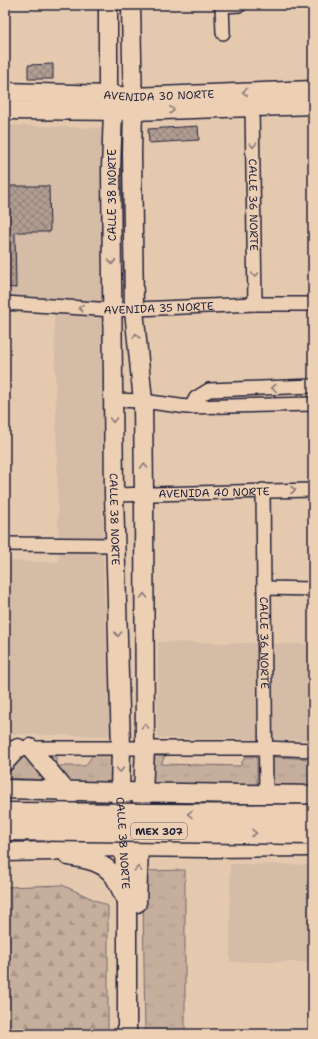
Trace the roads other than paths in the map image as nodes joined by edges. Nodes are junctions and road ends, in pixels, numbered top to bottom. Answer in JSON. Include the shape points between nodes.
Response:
{"nodes":[{"id":1,"x":108,"y":5,"type":"edge"},
{"id":2,"x":131,"y":5,"type":"edge"},
{"id":3,"x":222,"y":5,"type":"edge"},
{"id":4,"x":240,"y":5,"type":"edge"},
{"id":5,"x":223,"y":33,"type":"dead end"},
{"id":6,"x":313,"y":90,"type":"edge"},
{"id":7,"x":5,"y":92,"type":"edge"},
{"id":8,"x":110,"y":103,"type":"junction"},
{"id":9,"x":133,"y":104,"type":"junction"},
{"id":10,"x":313,"y":105,"type":"edge"},
{"id":11,"x":252,"y":106,"type":"junction"},
{"id":12,"x":5,"y":110,"type":"edge"},
{"id":13,"x":5,"y":303,"type":"edge"},
{"id":14,"x":255,"y":304,"type":"junction"},
{"id":15,"x":313,"y":304,"type":"edge"},
{"id":16,"x":113,"y":310,"type":"junction"},
{"id":17,"x":134,"y":310,"type":"junction"},
{"id":18,"x":313,"y":386,"type":"edge"},
{"id":19,"x":113,"y":400,"type":"junction"},
{"id":20,"x":143,"y":401,"type":"junction"},
{"id":21,"x":313,"y":404,"type":"edge"},
{"id":22,"x":191,"y":406,"type":"junction"},
{"id":23,"x":263,"y":490,"type":"junction"},
{"id":24,"x":313,"y":490,"type":"edge"},
{"id":25,"x":114,"y":494,"type":"junction"},
{"id":26,"x":144,"y":494,"type":"junction"},
{"id":27,"x":5,"y":544,"type":"edge"},
{"id":28,"x":115,"y":545,"type":"junction"},
{"id":29,"x":264,"y":588,"type":"junction"},
{"id":30,"x":313,"y":589,"type":"edge"},
{"id":31,"x":18,"y":748,"type":"edge"},
{"id":32,"x":121,"y":748,"type":"junction"},
{"id":33,"x":145,"y":748,"type":"junction"},
{"id":34,"x":265,"y":748,"type":"junction"},
{"id":35,"x":313,"y":750,"type":"edge"},
{"id":36,"x":5,"y":762,"type":"edge"},
{"id":37,"x":5,"y":789,"type":"edge"},
{"id":38,"x":65,"y":790,"type":"junction"},
{"id":39,"x":120,"y":792,"type":"junction"},
{"id":40,"x":143,"y":793,"type":"junction"},
{"id":41,"x":233,"y":793,"type":"junction"},
{"id":42,"x":266,"y":795,"type":"junction"},
{"id":43,"x":313,"y":795,"type":"edge"},
{"id":44,"x":5,"y":803,"type":"edge"},
{"id":45,"x":5,"y":814,"type":"edge"},
{"id":46,"x":313,"y":816,"type":"edge"},
{"id":47,"x":5,"y":829,"type":"edge"},
{"id":48,"x":313,"y":833,"type":"edge"},
{"id":49,"x":121,"y":835,"type":"junction"},
{"id":50,"x":5,"y":840,"type":"edge"},
{"id":51,"x":313,"y":847,"type":"edge"},
{"id":52,"x":234,"y":848,"type":"junction"},
{"id":53,"x":52,"y":851,"type":"junction"},
{"id":54,"x":5,"y":852,"type":"edge"},
{"id":55,"x":127,"y":901,"type":"junction"},
{"id":56,"x":127,"y":1034,"type":"edge"},
{"id":57,"x":138,"y":1034,"type":"edge"}],
"edges":[{"from":1,"to":8,"type":"main road","name":"CALLE 38 NORTE"},
{"from":2,"to":9,"type":"main road","name":"CALLE 38 NORTE"},
{"from":3,"to":4,"type":"street"},
{"from":3,"to":5,"type":"street"},
{"from":6,"to":9,"type":"main road","name":"AVENIDA 30 NORTE","one_way":true},
{"from":7,"to":8,"type":"main road","name":"AVENIDA 30 NORTE"},
{"from":8,"to":9,"type":"main road","name":"AVENIDA 30 NORTE"},
{"from":8,"to":12,"type":"main road","name":"AVENIDA 30 NORTE"},
{"from":8,"to":16,"type":"main road","name":"CALLE 38 NORTE","one_way":true},
{"from":9,"to":11,"type":"main road","name":"AVENIDA 30 NORTE","one_way":true},
{"from":9,"to":17,"type":"main road","name":"CALLE 38 NORTE"},
{"from":10,"to":11,"type":"main road","name":"AVENIDA 30 NORTE"},
{"from":11,"to":14,"type":"street","name":"CALLE 36 NORTE","one_way":true},
{"from":16,"to":13,"type":"street","name":"AVENIDA 35 NORTE","one_way":true},
{"from":14,"to":15,"type":"street","name":"AVENIDA 35 NORTE"},
{"from":14,"to":17,"type":"street","name":"AVENIDA 35 NORTE"},
{"from":16,"to":17,"type":"street","name":"AVENIDA 35 NORTE"},
{"from":16,"to":19,"type":"main road","name":"CALLE 38 NORTE"},
{"from":20,"to":17,"type":"main road","name":"CALLE 38 NORTE","one_way":true},
{"from":18,"to":22,"type":"street","one_way":true,"via":[[210,390],[196,398]]},
{"from":19,"to":20,"type":"street"},
{"from":19,"to":25,"type":"main road","name":"CALLE 38 NORTE","one_way":true},
{"from":20,"to":22,"type":"street"},
{"from":26,"to":20,"type":"main road","name":"CALLE 38 NORTE","one_way":true},
{"from":21,"to":22,"type":"street"},
{"from":23,"to":24,"type":"street","name":"AVENIDA 40 NORTE","one_way":true},
{"from":23,"to":26,"type":"street","name":"AVENIDA 40 NORTE"},
{"from":23,"to":29,"type":"street","name":"CALLE 36 NORTE"},
{"from":25,"to":26,"type":"street","name":"AVENIDA 40 NORTE"},
{"from":25,"to":28,"type":"main road","name":"CALLE 38 NORTE"},
{"from":33,"to":26,"type":"main road","name":"CALLE 38 NORTE","one_way":true},
{"from":27,"to":28,"type":"street"},
{"from":28,"to":32,"type":"main road","name":"CALLE 38 NORTE","one_way":true},
{"from":29,"to":30,"type":"street"},
{"from":29,"to":34,"type":"street","name":"CALLE 36 NORTE"},
{"from":31,"to":32,"type":"street"},
{"from":31,"to":36,"type":"main road"},
{"from":31,"to":38,"type":"main road"},
{"from":32,"to":33,"type":"street"},
{"from":32,"to":39,"type":"main road","name":"CALLE 38 NORTE","one_way":true},
{"from":33,"to":34,"type":"street"},
{"from":33,"to":40,"type":"main road","name":"CALLE 38 NORTE"},
{"from":34,"to":35,"type":"street"},
{"from":34,"to":42,"type":"street","name":"CALLE 36 NORTE"},
{"from":37,"to":38,"type":"main road"},
{"from":38,"to":39,"type":"main road"},
{"from":38,"to":53,"type":"main road","via":[[78,827],[73,843]]},
{"from":39,"to":40,"type":"main road"},
{"from":39,"to":49,"type":"main road","name":"CALLE 38 NORTE"},
{"from":40,"to":41,"type":"main road"},
{"from":40,"to":49,"type":"main road","name":"CALLE 38 NORTE"},
{"from":41,"to":42,"type":"main road"},
{"from":41,"to":52,"type":"main road","via":[[222,800],[214,811],[211,823],[218,839]]},
{"from":42,"to":43,"type":"main road"},
{"from":44,"to":49,"type":"highway","via":[[92,808]]},
{"from":45,"to":49,"type":"highway","number":"MEX 307","bridge":true},
{"from":46,"to":49,"type":"highway","number":"MEX 307","one_way":true,"bridge":true},
{"from":47,"to":49,"type":"highway","number":"MEX 307","bridge":true},
{"from":49,"to":48,"type":"highway","number":"MEX 307","one_way":true,"bridge":true},
{"from":49,"to":50,"type":"highway","bridge":true},
{"from":49,"to":52,"type":"main road"},
{"from":49,"to":53,"type":"main road"},
{"from":49,"to":55,"type":"main road","name":"CALLE 38 NORTE"},
{"from":57,"to":49,"type":"main road","name":"CALLE 38 NORTE","one_way":true,"via":[[137,905]]},
{"from":51,"to":52,"type":"main road"},
{"from":53,"to":54,"type":"main road"},
{"from":53,"to":55,"type":"main road","via":[[99,863],[114,876]]},
{"from":55,"to":56,"type":"main road","name":"CALLE 38 NORTE"}]}
